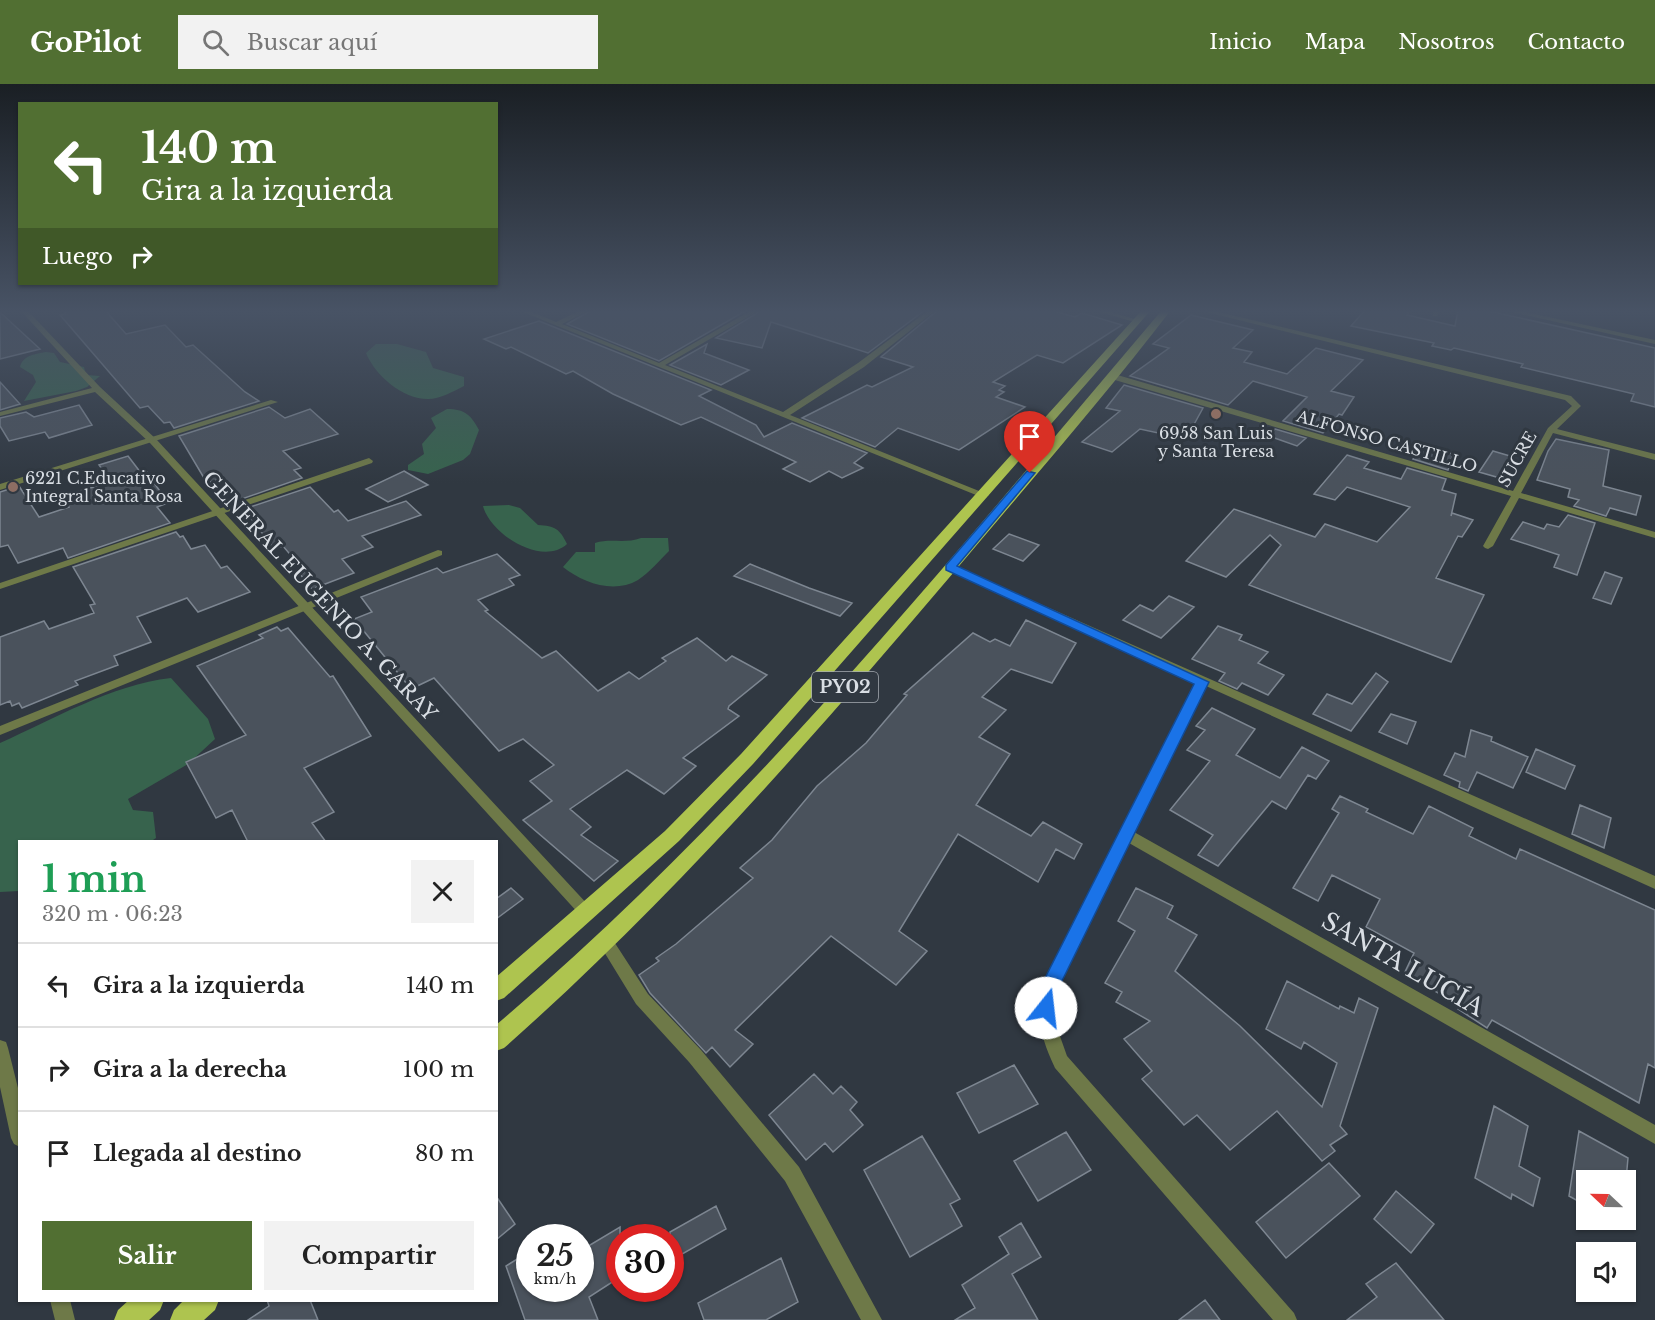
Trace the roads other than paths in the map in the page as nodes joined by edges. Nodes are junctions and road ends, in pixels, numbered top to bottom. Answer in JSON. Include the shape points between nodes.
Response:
{"nodes":[{"id":1,"x":77,"y":368,"type":"edge"},
{"id":2,"x":667,"y":368,"type":"edge"},
{"id":3,"x":857,"y":368,"type":"edge"},
{"id":4,"x":1096,"y":368,"type":"edge"},
{"id":5,"x":1118,"y":368,"type":"edge"},
{"id":6,"x":1442,"y":368,"type":"edge"},
{"id":7,"x":1111,"y":376,"type":"junction"},
{"id":8,"x":97,"y":389,"type":"junction"},
{"id":9,"x":274,"y":402,"type":"dead end"},
{"id":10,"x":0,"y":414,"type":"edge"},
{"id":11,"x":785,"y":414,"type":"junction"},
{"id":12,"x":1551,"y":430,"type":"junction"},
{"id":13,"x":153,"y":441,"type":"junction"},
{"id":14,"x":1655,"y":458,"type":"edge"},
{"id":15,"x":369,"y":461,"type":"dead end"},
{"id":16,"x":0,"y":487,"type":"edge"},
{"id":17,"x":1515,"y":493,"type":"junction"},
{"id":18,"x":984,"y":495,"type":"junction"},
{"id":19,"x":218,"y":512,"type":"junction"},
{"id":20,"x":1655,"y":535,"type":"edge"},
{"id":21,"x":1488,"y":546,"type":"dead end"},
{"id":22,"x":438,"y":553,"type":"dead end"},
{"id":23,"x":950,"y":567,"type":"junction"},
{"id":24,"x":0,"y":586,"type":"edge"},
{"id":25,"x":303,"y":606,"type":"junction"},
{"id":26,"x":1202,"y":682,"type":"junction"},
{"id":27,"x":0,"y":731,"type":"edge"},
{"id":28,"x":1127,"y":835,"type":"junction"},
{"id":29,"x":1655,"y":883,"type":"edge"},
{"id":30,"x":585,"y":911,"type":"junction"},
{"id":31,"x":606,"y":942,"type":"junction"},
{"id":32,"x":498,"y":989,"type":"edge"},
{"id":33,"x":498,"y":1038,"type":"edge"},
{"id":34,"x":0,"y":1048,"type":"edge"},
{"id":35,"x":18,"y":1129,"type":"edge"},
{"id":36,"x":1655,"y":1135,"type":"edge"},
{"id":37,"x":60,"y":1302,"type":"edge"},
{"id":38,"x":148,"y":1302,"type":"edge"},
{"id":39,"x":204,"y":1302,"type":"edge"},
{"id":40,"x":65,"y":1320,"type":"edge"},
{"id":41,"x":128,"y":1320,"type":"edge"},
{"id":42,"x":184,"y":1320,"type":"edge"},
{"id":43,"x":872,"y":1320,"type":"edge"},
{"id":44,"x":1287,"y":1320,"type":"edge"}],
"edges":[{"from":1,"to":8,"type":"street","name":"GENERAL EUGENIO A. GARAY"},
{"from":2,"to":11,"type":"street"},
{"from":3,"to":11,"type":"street"},
{"from":4,"to":18,"type":"highway","number":"PY02"},
{"from":5,"to":7,"type":"highway","number":"PY02"},
{"from":6,"to":12,"type":"street","name":"SUCRE","via":[[1568,398],[1577,406]]},
{"from":7,"to":17,"type":"street","name":"ALFONSO CASTILLO"},
{"from":7,"to":23,"type":"highway","number":"PY02"},
{"from":8,"to":10,"type":"street"},
{"from":8,"to":13,"type":"street","name":"GENERAL EUGENIO A. GARAY"},
{"from":9,"to":13,"type":"street"},
{"from":11,"to":18,"type":"street"},
{"from":12,"to":14,"type":"street"},
{"from":12,"to":17,"type":"street","name":"SUCRE"},
{"from":13,"to":16,"type":"street"},
{"from":13,"to":19,"type":"street","name":"GENERAL EUGENIO A. GARAY"},
{"from":15,"to":19,"type":"street"},
{"from":17,"to":20,"type":"street","name":"ALFONSO CASTILLO"},
{"from":17,"to":21,"type":"street","name":"SUCRE"},
{"from":18,"to":30,"type":"highway","number":"PY02","via":[[747,759],[672,836]]},
{"from":19,"to":24,"type":"street"},
{"from":19,"to":25,"type":"street","name":"GENERAL EUGENIO A. GARAY"},
{"from":22,"to":25,"type":"street"},
{"from":23,"to":26,"type":"street"},
{"from":23,"to":31,"type":"highway","number":"PY02","via":[[776,766]]},
{"from":25,"to":27,"type":"street"},
{"from":25,"to":30,"type":"street","name":"GENERAL EUGENIO A. GARAY"},
{"from":26,"to":28,"type":"street"},
{"from":26,"to":29,"type":"street"},
{"from":28,"to":36,"type":"street","name":"SANTA LUCÍA"},
{"from":28,"to":44,"type":"street","via":[[1050,986],[1046,1008],[1048,1033],[1061,1062]]},
{"from":30,"to":32,"type":"highway","number":"PY02"},
{"from":31,"to":33,"type":"highway","number":"PY02"},
{"from":31,"to":43,"type":"street","via":[[642,999],[695,1056],[792,1174]]},
{"from":34,"to":35,"type":"street"},
{"from":37,"to":40,"type":"street"},
{"from":38,"to":41,"type":"highway"},
{"from":39,"to":42,"type":"highway"}]}
